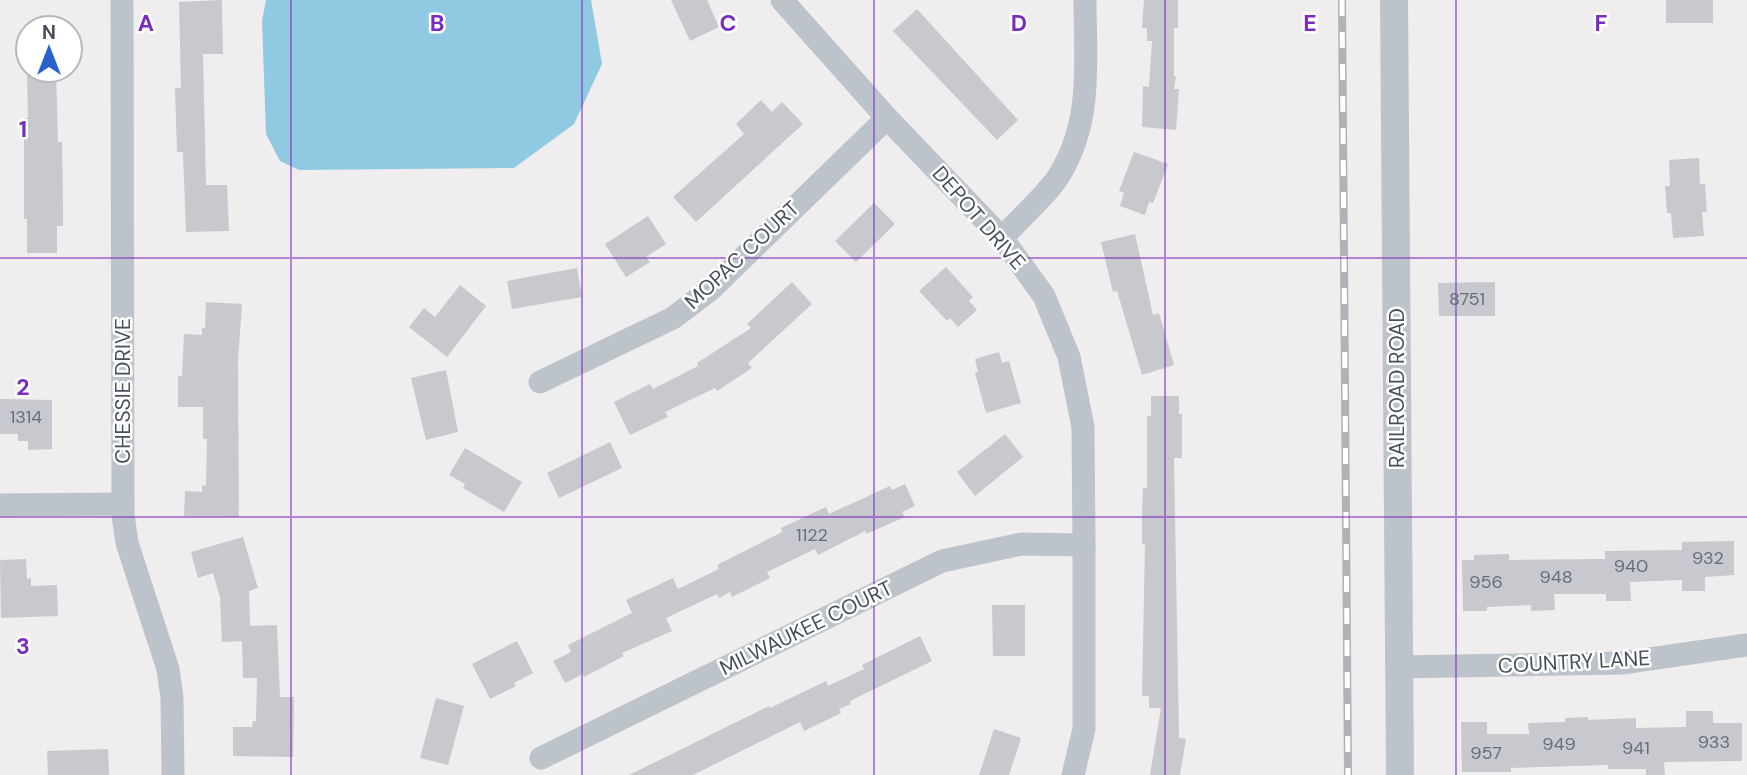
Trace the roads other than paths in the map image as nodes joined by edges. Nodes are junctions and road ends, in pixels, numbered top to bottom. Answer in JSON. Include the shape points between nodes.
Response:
{"nodes":[{"id":1,"x":122,"y":0,"type":"edge"},
{"id":2,"x":782,"y":0,"type":"edge"},
{"id":3,"x":1085,"y":0,"type":"edge"},
{"id":4,"x":1394,"y":0,"type":"edge"},
{"id":5,"x":887,"y":118,"type":"junction"},
{"id":6,"x":1002,"y":238,"type":"junction"},
{"id":7,"x":540,"y":382,"type":"dead end"},
{"id":8,"x":123,"y":504,"type":"junction"},
{"id":9,"x":0,"y":505,"type":"edge"},
{"id":10,"x":1084,"y":545,"type":"junction"},
{"id":11,"x":1747,"y":645,"type":"edge"},
{"id":12,"x":1399,"y":667,"type":"junction"},
{"id":13,"x":541,"y":758,"type":"dead end"},
{"id":14,"x":173,"y":775,"type":"edge"},
{"id":15,"x":1073,"y":775,"type":"edge"},
{"id":16,"x":1400,"y":775,"type":"edge"}],
"edges":[{"from":1,"to":8,"type":"street","name":"CHESSIE DRIVE"},
{"from":2,"to":5,"type":"street","name":"DEPOT DRIVE"},
{"from":3,"to":6,"type":"street","via":[[1086,100],[1080,134],[1059,176]]},
{"from":4,"to":12,"type":"street","name":"RAILROAD ROAD"},
{"from":5,"to":6,"type":"street","name":"DEPOT DRIVE"},
{"from":5,"to":7,"type":"street","name":"MOPAC COURT","via":[[673,318]]},
{"from":6,"to":10,"type":"street","name":"DEPOT DRIVE","via":[[1044,296],[1069,357],[1083,427]]},
{"from":8,"to":9,"type":"street"},
{"from":8,"to":14,"type":"street","name":"CHESSIE DRIVE","via":[[127,543],[172,688]]},
{"from":10,"to":13,"type":"street","name":"MILWAUKEE COURT","via":[[1022,544],[942,561]]},
{"from":10,"to":15,"type":"street","name":"DEPOT DRIVE","via":[[1083,729]]},
{"from":11,"to":12,"type":"street","name":"COUNTRY LANE","via":[[1622,663]]},
{"from":12,"to":16,"type":"street","name":"RAILROAD ROAD"}]}
